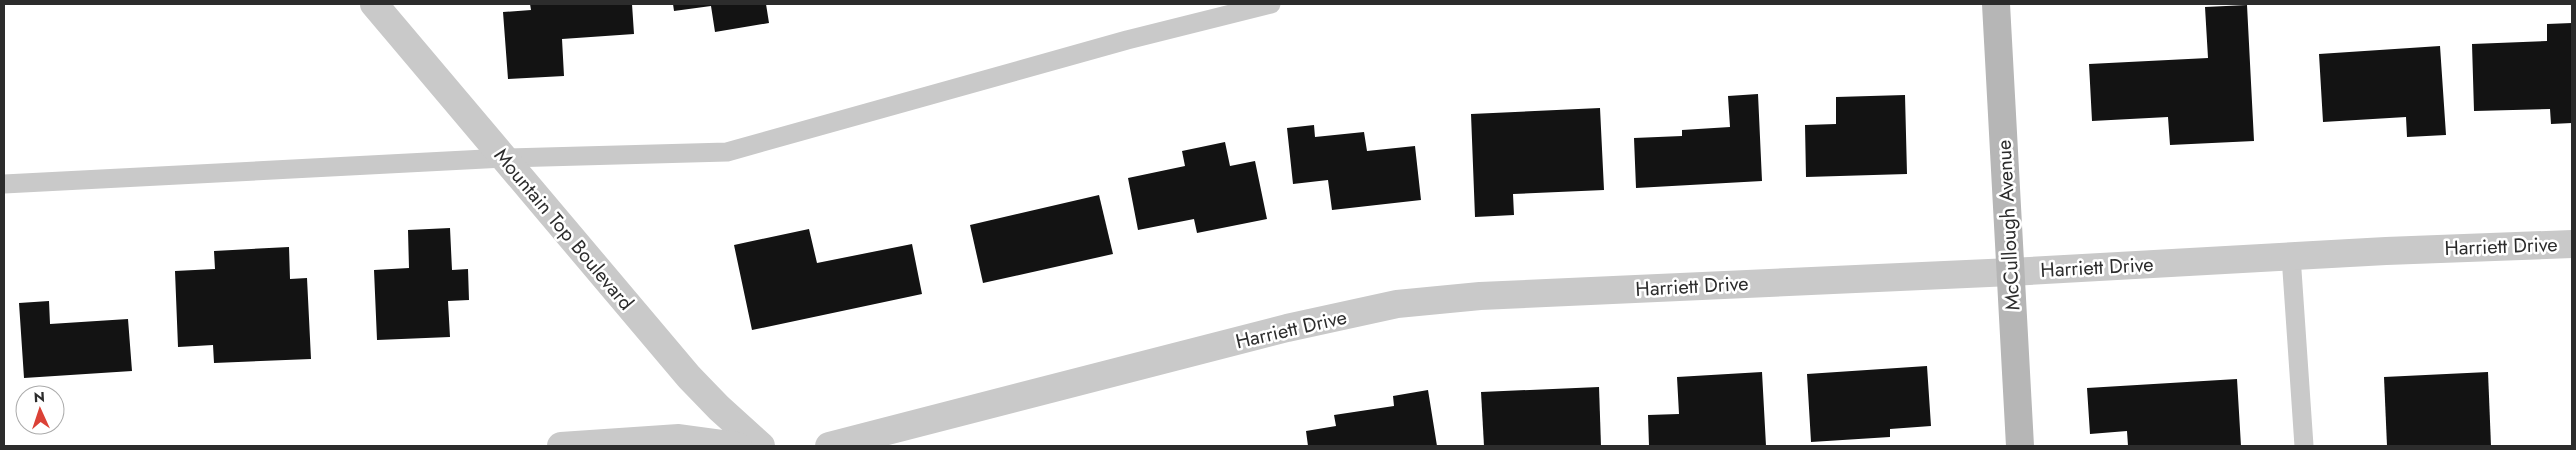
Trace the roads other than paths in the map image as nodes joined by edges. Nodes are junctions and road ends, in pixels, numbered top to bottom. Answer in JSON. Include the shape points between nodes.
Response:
{"nodes":[{"id":1,"x":374,"y":4,"type":"edge"},
{"id":2,"x":1271,"y":4,"type":"edge"},
{"id":3,"x":1996,"y":4,"type":"edge"},
{"id":4,"x":504,"y":158,"type":"junction"},
{"id":5,"x":4,"y":184,"type":"edge"},
{"id":6,"x":2572,"y":244,"type":"edge"},
{"id":7,"x":2291,"y":256,"type":"junction"},
{"id":8,"x":2010,"y":272,"type":"junction"},
{"id":9,"x":561,"y":446,"type":"edge"},
{"id":10,"x":738,"y":446,"type":"edge"},
{"id":11,"x":762,"y":446,"type":"edge"},
{"id":12,"x":830,"y":446,"type":"edge"},
{"id":13,"x":2020,"y":446,"type":"edge"},
{"id":14,"x":2304,"y":446,"type":"edge"}],
"edges":[{"from":1,"to":4,"type":"street","name":"Mountain Top Boulevard"},
{"from":2,"to":4,"type":"lane","via":[[1118,42],[727,152]]},
{"from":3,"to":8,"type":"main road","name":"McCullough Avenue"},
{"from":4,"to":5,"type":"lane"},
{"from":4,"to":11,"type":"street","name":"Mountain Top Boulevard","via":[[689,377]]},
{"from":6,"to":7,"type":"street","name":"Harriett Drive"},
{"from":7,"to":8,"type":"street","name":"Harriett Drive"},
{"from":7,"to":14,"type":"lane"},
{"from":8,"to":12,"type":"street","name":"Harriett Drive","via":[[1480,296],[1397,304],[1278,331]]},
{"from":8,"to":13,"type":"main road","name":"McCullough Avenue"},
{"from":9,"to":10,"type":"street","via":[[679,438]]}]}
